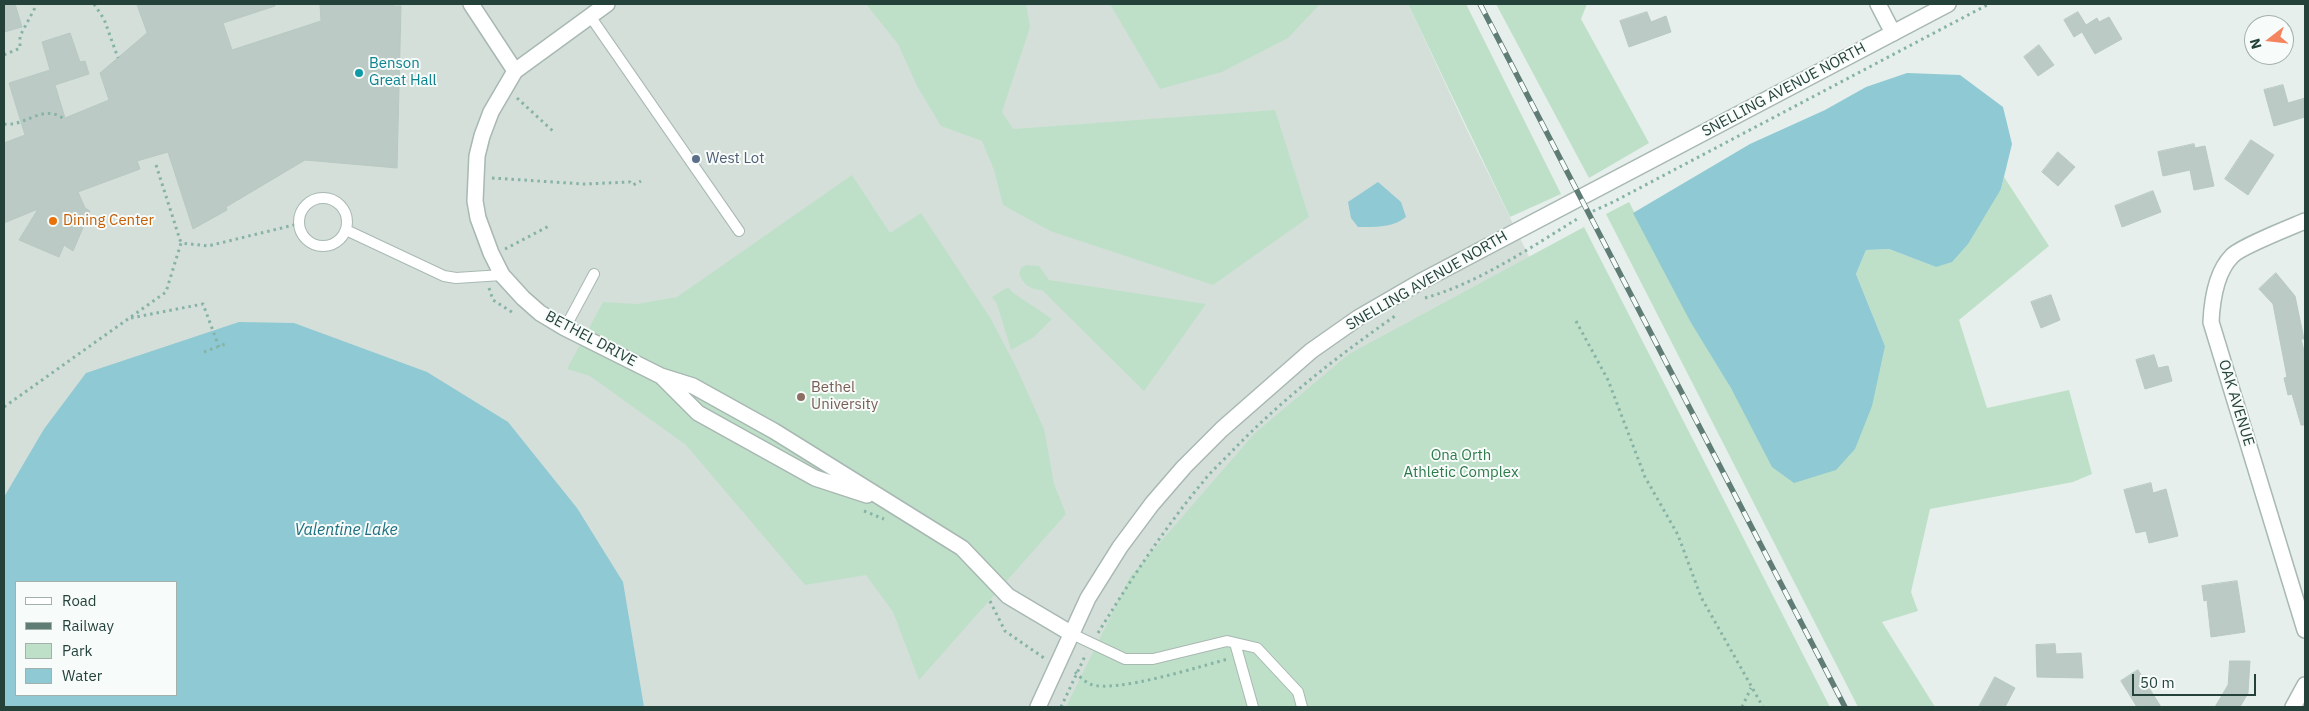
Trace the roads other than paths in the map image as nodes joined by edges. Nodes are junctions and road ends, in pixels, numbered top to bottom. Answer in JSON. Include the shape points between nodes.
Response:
{"nodes":[{"id":1,"x":471,"y":4,"type":"edge"},
{"id":2,"x":607,"y":4,"type":"edge"},
{"id":3,"x":1878,"y":4,"type":"edge"},
{"id":4,"x":1948,"y":4,"type":"edge"},
{"id":5,"x":590,"y":16,"type":"junction"},
{"id":6,"x":1893,"y":33,"type":"junction"},
{"id":7,"x":515,"y":71,"type":"junction"},
{"id":8,"x":2305,"y":221,"type":"edge"},
{"id":9,"x":346,"y":230,"type":"junction"},
{"id":10,"x":739,"y":231,"type":"dead end"},
{"id":11,"x":594,"y":274,"type":"dead end"},
{"id":12,"x":502,"y":275,"type":"junction"},
{"id":13,"x":565,"y":328,"type":"junction"},
{"id":14,"x":662,"y":376,"type":"junction"},
{"id":15,"x":889,"y":502,"type":"junction"},
{"id":16,"x":2305,"y":630,"type":"edge"},
{"id":17,"x":1072,"y":634,"type":"junction"},
{"id":18,"x":1235,"y":643,"type":"junction"},
{"id":19,"x":2305,"y":685,"type":"edge"},
{"id":20,"x":1038,"y":707,"type":"edge"},
{"id":21,"x":1253,"y":707,"type":"edge"},
{"id":22,"x":1302,"y":707,"type":"edge"},
{"id":23,"x":2293,"y":707,"type":"edge"}],
"edges":[{"from":1,"to":7,"type":"street"},
{"from":2,"to":5,"type":"street"},
{"from":3,"to":6,"type":"street"},
{"from":4,"to":6,"type":"street","name":"SNELLING AVENUE NORTH"},
{"from":5,"to":7,"type":"street"},
{"from":5,"to":10,"type":"lane"},
{"from":6,"to":17,"type":"street","name":"SNELLING AVENUE NORTH","via":[[1420,282],[1358,318],[1311,351],[1222,428],[1152,504],[1088,598]]},
{"from":7,"to":12,"type":"street","name":"BETHEL DRIVE","via":[[491,112],[482,136],[475,176],[478,218],[490,253]]},
{"from":8,"to":16,"type":"street","name":"OAK AVENUE","via":[[2232,255],[2216,287],[2211,322]]},
{"from":9,"to":9,"type":"lane","via":[[345,212],[329,198],[311,200],[300,213],[298,224],[308,242],[330,245],[339,240]]},
{"from":9,"to":12,"type":"lane","via":[[444,276]]},
{"from":11,"to":13,"type":"lane"},
{"from":12,"to":13,"type":"street","name":"BETHEL DRIVE","via":[[540,313]]},
{"from":13,"to":14,"type":"street","name":"BETHEL DRIVE"},
{"from":14,"to":15,"type":"street","name":"BETHEL DRIVE","via":[[693,386],[767,426]]},
{"from":14,"to":15,"type":"street","name":"BETHEL DRIVE","via":[[687,404],[712,421],[815,478]]},
{"from":15,"to":17,"type":"street","name":"BETHEL DRIVE","via":[[962,548],[1008,596]]},
{"from":17,"to":18,"type":"lane","via":[[1125,659],[1153,658],[1227,641]]},
{"from":17,"to":20,"type":"street","name":"SNELLING AVENUE NORTH"},
{"from":18,"to":21,"type":"lane"},
{"from":18,"to":22,"type":"lane","via":[[1256,648],[1298,692]]},
{"from":19,"to":23,"type":"street"}]}
